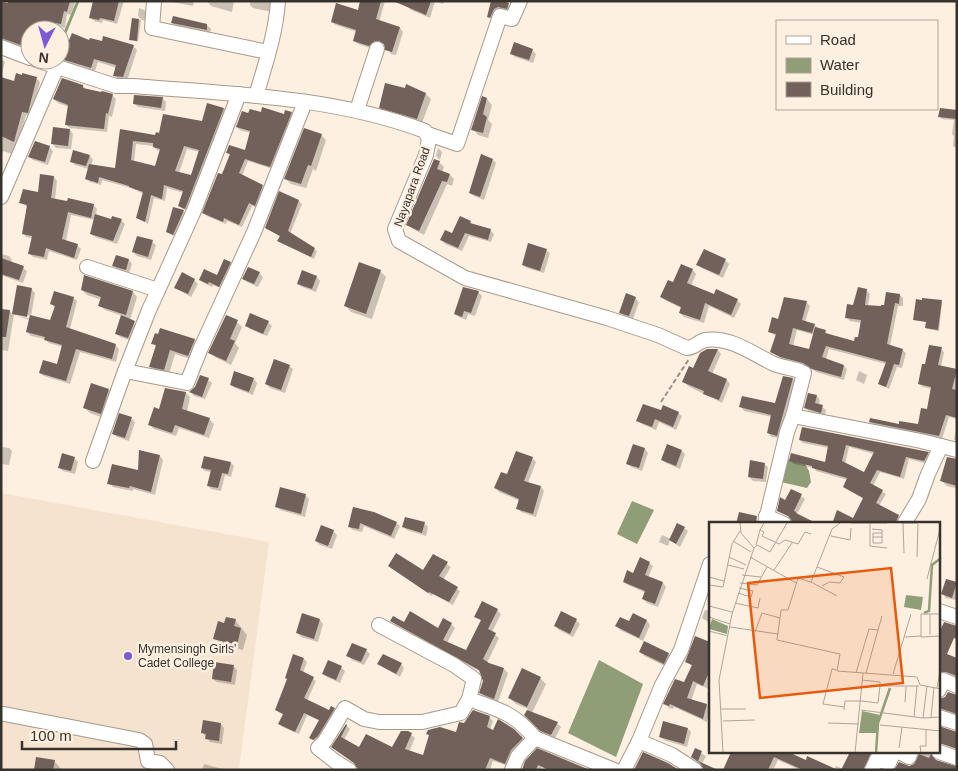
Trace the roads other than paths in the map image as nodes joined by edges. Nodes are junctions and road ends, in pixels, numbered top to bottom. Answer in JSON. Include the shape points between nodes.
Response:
{"nodes":[{"id":1,"x":153,"y":1,"type":"edge"},
{"id":2,"x":278,"y":1,"type":"edge"},
{"id":3,"x":520,"y":1,"type":"edge"},
{"id":4,"x":1,"y":48,"type":"edge"},
{"id":5,"x":377,"y":49,"type":"dead end"},
{"id":6,"x":268,"y":52,"type":"junction"},
{"id":7,"x":20,"y":55,"type":"edge"},
{"id":8,"x":55,"y":70,"type":"edge"},
{"id":9,"x":65,"y":70,"type":"edge"},
{"id":10,"x":240,"y":94,"type":"junction"},
{"id":11,"x":256,"y":96,"type":"junction"},
{"id":12,"x":304,"y":102,"type":"junction"},
{"id":13,"x":357,"y":110,"type":"junction"},
{"id":14,"x":428,"y":134,"type":"junction"},
{"id":15,"x":1,"y":197,"type":"edge"},
{"id":16,"x":87,"y":267,"type":"dead end"},
{"id":17,"x":158,"y":290,"type":"junction"},
{"id":18,"x":125,"y":371,"type":"junction"},
{"id":19,"x":793,"y":416,"type":"junction"},
{"id":20,"x":940,"y":446,"type":"junction"},
{"id":21,"x":957,"y":450,"type":"edge"},
{"id":22,"x":93,"y":461,"type":"dead end"},
{"id":23,"x":765,"y":520,"type":"edge"},
{"id":24,"x":905,"y":522,"type":"edge"},
{"id":25,"x":709,"y":567,"type":"edge"},
{"id":26,"x":940,"y":611,"type":"edge"},
{"id":27,"x":957,"y":617,"type":"edge"},
{"id":28,"x":379,"y":625,"type":"dead end"},
{"id":29,"x":957,"y":686,"type":"edge"},
{"id":30,"x":940,"y":688,"type":"edge"},
{"id":31,"x":469,"y":700,"type":"junction"},
{"id":32,"x":940,"y":717,"type":"edge"},
{"id":33,"x":2,"y":718,"type":"edge"},
{"id":34,"x":957,"y":724,"type":"edge"},
{"id":35,"x":535,"y":738,"type":"junction"},
{"id":36,"x":639,"y":741,"type":"junction"},
{"id":37,"x":940,"y":752,"type":"edge"},
{"id":38,"x":893,"y":754,"type":"edge"},
{"id":39,"x":957,"y":758,"type":"edge"},
{"id":40,"x":167,"y":770,"type":"edge"},
{"id":41,"x":349,"y":770,"type":"edge"},
{"id":42,"x":512,"y":770,"type":"edge"},
{"id":43,"x":614,"y":770,"type":"edge"},
{"id":44,"x":624,"y":770,"type":"edge"},
{"id":45,"x":695,"y":770,"type":"edge"},
{"id":46,"x":872,"y":770,"type":"edge"}],
"edges":[{"from":1,"to":6,"type":"street","via":[[152,28]]},
{"from":2,"to":6,"type":"street"},
{"from":3,"to":14,"type":"street","via":[[512,20],[500,16],[457,144]]},
{"from":4,"to":7,"type":"street"},
{"from":5,"to":13,"type":"street"},
{"from":6,"to":11,"type":"street"},
{"from":8,"to":15,"type":"street"},
{"from":9,"to":10,"type":"street","name":"Nayapara Road","via":[[116,86]]},
{"from":10,"to":11,"type":"street","name":"Nayapara Road"},
{"from":10,"to":17,"type":"street","via":[[193,213]]},
{"from":11,"to":12,"type":"street","name":"Nayapara Road"},
{"from":12,"to":13,"type":"street","name":"Nayapara Road"},
{"from":12,"to":18,"type":"street","via":[[254,232],[187,382]]},
{"from":13,"to":14,"type":"street","name":"Nayapara Road"},
{"from":14,"to":19,"type":"street","name":"Nayapara Road","via":[[426,155],[395,229],[399,242],[465,278],[658,335],[689,353],[692,347],[705,340],[721,340],[737,344],[777,365],[803,371],[805,375]]},
{"from":16,"to":17,"type":"street"},
{"from":17,"to":18,"type":"street"},
{"from":18,"to":22,"type":"street"},
{"from":19,"to":20,"type":"street"},
{"from":19,"to":23,"type":"street"},
{"from":20,"to":21,"type":"street"},
{"from":20,"to":24,"type":"street","via":[[919,499]]},
{"from":25,"to":36,"type":"street","via":[[681,650],[662,685]]},
{"from":26,"to":27,"type":"street"},
{"from":28,"to":31,"type":"street","via":[[474,679]]},
{"from":29,"to":30,"type":"street","via":[[943,680]]},
{"from":31,"to":35,"type":"street","via":[[512,715]]},
{"from":31,"to":41,"type":"street","via":[[461,713],[422,722],[374,722],[345,708],[326,741],[318,748]]},
{"from":32,"to":34,"type":"street"},
{"from":33,"to":40,"type":"street","via":[[139,740],[145,744],[148,761],[160,763]]},
{"from":35,"to":42,"type":"street","via":[[518,756]]},
{"from":35,"to":43,"type":"street"},
{"from":36,"to":44,"type":"street"},
{"from":36,"to":45,"type":"street","via":[[672,755]]},
{"from":37,"to":39,"type":"street"},
{"from":38,"to":46,"type":"street","via":[[889,763],[877,760]]}]}
